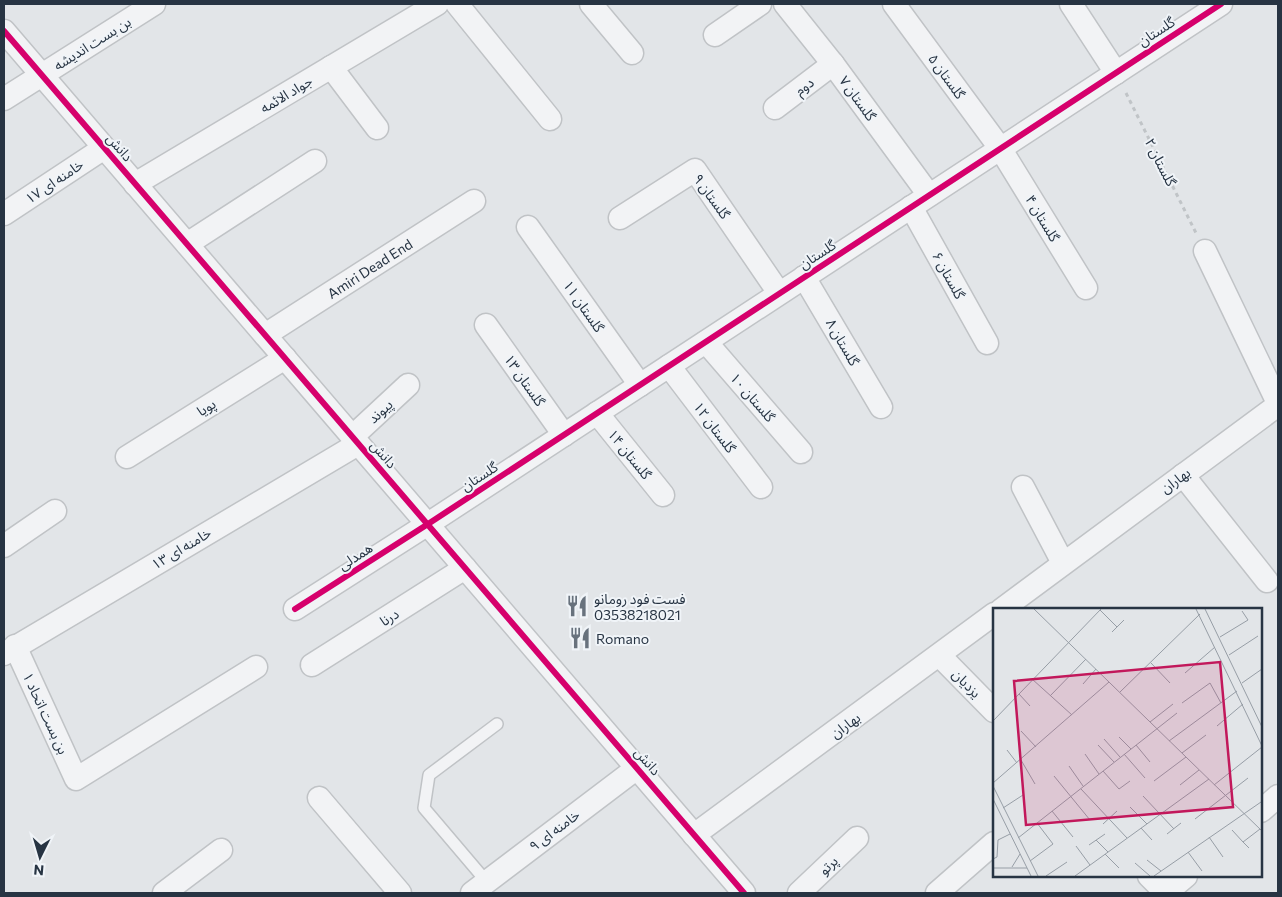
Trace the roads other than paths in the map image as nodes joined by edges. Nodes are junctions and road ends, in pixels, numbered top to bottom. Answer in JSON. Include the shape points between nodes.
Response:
{"nodes":[{"id":1,"x":154,"y":4,"type":"edge"},
{"id":2,"x":437,"y":4,"type":"edge"},
{"id":3,"x":457,"y":4,"type":"edge"},
{"id":4,"x":591,"y":4,"type":"edge"},
{"id":5,"x":760,"y":4,"type":"edge"},
{"id":6,"x":785,"y":4,"type":"edge"},
{"id":7,"x":894,"y":4,"type":"edge"},
{"id":8,"x":1071,"y":4,"type":"edge"},
{"id":9,"x":1217,"y":5,"type":"edge"},
{"id":10,"x":4,"y":31,"type":"edge"},
{"id":11,"x":714,"y":35,"type":"dead end"},
{"id":12,"x":632,"y":53,"type":"dead end"},
{"id":13,"x":833,"y":64,"type":"junction"},
{"id":14,"x":331,"y":67,"type":"junction"},
{"id":15,"x":1116,"y":73,"type":"junction"},
{"id":16,"x":41,"y":75,"type":"junction"},
{"id":17,"x":4,"y":99,"type":"edge"},
{"id":18,"x":775,"y":108,"type":"dead end"},
{"id":19,"x":550,"y":119,"type":"dead end"},
{"id":20,"x":377,"y":128,"type":"dead end"},
{"id":21,"x":104,"y":148,"type":"junction"},
{"id":22,"x":1000,"y":148,"type":"junction"},
{"id":23,"x":315,"y":161,"type":"dead end"},
{"id":24,"x":135,"y":184,"type":"junction"},
{"id":25,"x":474,"y":201,"type":"dead end"},
{"id":26,"x":920,"y":201,"type":"junction"},
{"id":27,"x":4,"y":214,"type":"edge"},
{"id":28,"x":620,"y":218,"type":"dead end"},
{"id":29,"x":528,"y":227,"type":"dead end"},
{"id":30,"x":187,"y":244,"type":"junction"},
{"id":31,"x":1205,"y":251,"type":"road end"},
{"id":32,"x":804,"y":277,"type":"junction"},
{"id":33,"x":1086,"y":288,"type":"dead end"},
{"id":34,"x":779,"y":293,"type":"junction"},
{"id":35,"x":486,"y":325,"type":"dead end"},
{"id":36,"x":264,"y":335,"type":"junction"},
{"id":37,"x":706,"y":342,"type":"junction"},
{"id":38,"x":987,"y":343,"type":"dead end"},
{"id":39,"x":285,"y":358,"type":"junction"},
{"id":40,"x":668,"y":366,"type":"junction"},
{"id":41,"x":408,"y":385,"type":"dead end"},
{"id":42,"x":640,"y":385,"type":"junction"},
{"id":43,"x":1278,"y":404,"type":"edge"},
{"id":44,"x":881,"y":407,"type":"dead end"},
{"id":45,"x":597,"y":413,"type":"junction"},
{"id":46,"x":564,"y":435,"type":"junction"},
{"id":47,"x":355,"y":440,"type":"junction"},
{"id":48,"x":801,"y":452,"type":"dead end"},
{"id":49,"x":127,"y":457,"type":"dead end"},
{"id":50,"x":1183,"y":475,"type":"junction"},
{"id":51,"x":760,"y":487,"type":"dead end"},
{"id":52,"x":1023,"y":487,"type":"dead end"},
{"id":53,"x":663,"y":495,"type":"dead end"},
{"id":54,"x":55,"y":511,"type":"dead end"},
{"id":55,"x":428,"y":524,"type":"junction"},
{"id":56,"x":4,"y":546,"type":"edge"},
{"id":57,"x":1062,"y":563,"type":"junction"},
{"id":58,"x":465,"y":568,"type":"junction"},
{"id":59,"x":1267,"y":582,"type":"dead end"},
{"id":60,"x":296,"y":608,"type":"dead end"},
{"id":61,"x":1004,"y":608,"type":"edge"},
{"id":62,"x":993,"y":615,"type":"edge"},
{"id":63,"x":10,"y":650,"type":"edge"},
{"id":64,"x":940,"y":656,"type":"junction"},
{"id":65,"x":312,"y":665,"type":"dead end"},
{"id":66,"x":256,"y":667,"type":"dead end"},
{"id":67,"x":993,"y":710,"type":"edge"},
{"id":68,"x":497,"y":724,"type":"dead end"},
{"id":69,"x":637,"y":768,"type":"junction"},
{"id":70,"x":1278,"y":796,"type":"edge"},
{"id":71,"x":319,"y":798,"type":"dead end"},
{"id":72,"x":1262,"y":810,"type":"edge"},
{"id":73,"x":694,"y":835,"type":"junction"},
{"id":74,"x":857,"y":838,"type":"dead end"},
{"id":75,"x":993,"y":844,"type":"edge"},
{"id":76,"x":221,"y":850,"type":"dead end"},
{"id":77,"x":1150,"y":877,"type":"edge"},
{"id":78,"x":1185,"y":877,"type":"edge"},
{"id":79,"x":479,"y":887,"type":"edge"},
{"id":80,"x":164,"y":893,"type":"edge"},
{"id":81,"x":400,"y":893,"type":"edge"},
{"id":82,"x":744,"y":893,"type":"edge"},
{"id":83,"x":799,"y":893,"type":"edge"},
{"id":84,"x":937,"y":893,"type":"edge"},
{"id":85,"x":1166,"y":893,"type":"edge"}],
"edges":[{"from":1,"to":16,"type":"street","name":"بن بست اندیشه"},
{"from":2,"to":14,"type":"street","name":"جواد الائمه"},
{"from":3,"to":19,"type":"street"},
{"from":4,"to":12,"type":"street"},
{"from":5,"to":11,"type":"street"},
{"from":6,"to":13,"type":"street","name":"گلستان ۷"},
{"from":7,"to":22,"type":"street","name":"گلستان ۵"},
{"from":8,"to":15,"type":"street"},
{"from":9,"to":15,"type":"street","name":"گلستان"},
{"from":10,"to":16,"type":"street","name":"دانش"},
{"from":13,"to":18,"type":"street","name":"دوم"},
{"from":13,"to":26,"type":"street","name":"گلستان ۷"},
{"from":14,"to":20,"type":"street"},
{"from":14,"to":24,"type":"street","name":"جواد الائمه"},
{"from":15,"to":22,"type":"street","name":"گلستان"},
{"from":16,"to":17,"type":"street","name":"بن بست اندیشه"},
{"from":16,"to":21,"type":"street","name":"دانش"},
{"from":21,"to":24,"type":"street","name":"دانش"},
{"from":21,"to":27,"type":"street","name":"خامنه ای ۱۷"},
{"from":22,"to":26,"type":"street","name":"گلستان"},
{"from":22,"to":33,"type":"street","name":"گلستان ۴"},
{"from":23,"to":30,"type":"street"},
{"from":24,"to":30,"type":"street","name":"دانش"},
{"from":25,"to":36,"type":"street","name":"Amiri Dead End"},
{"from":26,"to":32,"type":"street","name":"گلستان"},
{"from":26,"to":38,"type":"street","name":"گلستان ۶"},
{"from":28,"to":34,"type":"street","name":"گلستان ۹","via":[[695,170]]},
{"from":29,"to":42,"type":"street","name":"گلستان ۱۱"},
{"from":30,"to":36,"type":"street","name":"دانش"},
{"from":31,"to":43,"type":"street"},
{"from":32,"to":34,"type":"street","name":"گلستان"},
{"from":32,"to":44,"type":"street","name":"گلستان ۸"},
{"from":34,"to":37,"type":"street","name":"گلستان"},
{"from":35,"to":46,"type":"street","name":"گلستان ۱۳"},
{"from":36,"to":39,"type":"street","name":"دانش"},
{"from":37,"to":40,"type":"street","name":"گلستان"},
{"from":37,"to":48,"type":"street","name":"گلستان ۱۰"},
{"from":39,"to":47,"type":"street","name":"دانش"},
{"from":39,"to":49,"type":"street","name":"پویا"},
{"from":40,"to":42,"type":"street","name":"گلستان"},
{"from":40,"to":51,"type":"street","name":"گلستان ۱۲"},
{"from":41,"to":47,"type":"street","name":"پیوند"},
{"from":42,"to":45,"type":"street","name":"گلستان"},
{"from":43,"to":50,"type":"street","name":"بهاران"},
{"from":45,"to":46,"type":"street","name":"گلستان"},
{"from":45,"to":53,"type":"street","name":"گلستان ۱۴"},
{"from":46,"to":55,"type":"street","name":"گلستان"},
{"from":47,"to":55,"type":"street","name":"دانش"},
{"from":47,"to":63,"type":"street","name":"خامنه ای ۱۳"},
{"from":50,"to":57,"type":"street","name":"بهاران"},
{"from":50,"to":59,"type":"street"},
{"from":52,"to":57,"type":"street"},
{"from":54,"to":56,"type":"street"},
{"from":55,"to":58,"type":"street","name":"دانش"},
{"from":55,"to":60,"type":"street","name":"همدلی"},
{"from":57,"to":61,"type":"street","name":"بهاران"},
{"from":58,"to":65,"type":"street","name":"درنا"},
{"from":58,"to":69,"type":"street","name":"دانش"},
{"from":62,"to":64,"type":"street","name":"بهاران"},
{"from":63,"to":66,"type":"street","name":"بن بست اتحاد ۱","via":[[76,779]]},
{"from":64,"to":67,"type":"street","name":"یزدیان"},
{"from":64,"to":73,"type":"street","name":"بهاران"},
{"from":68,"to":79,"type":"lane","via":[[429,775],[424,808]]},
{"from":69,"to":73,"type":"street","name":"دانش"},
{"from":69,"to":79,"type":"street","name":"خامنه ای ۹"},
{"from":70,"to":72,"type":"street"},
{"from":71,"to":81,"type":"street"},
{"from":73,"to":82,"type":"street","name":"دانش"},
{"from":74,"to":83,"type":"street","name":"پرتو"},
{"from":75,"to":84,"type":"street"},
{"from":76,"to":80,"type":"street"},
{"from":77,"to":85,"type":"street"},
{"from":78,"to":85,"type":"street"}]}
